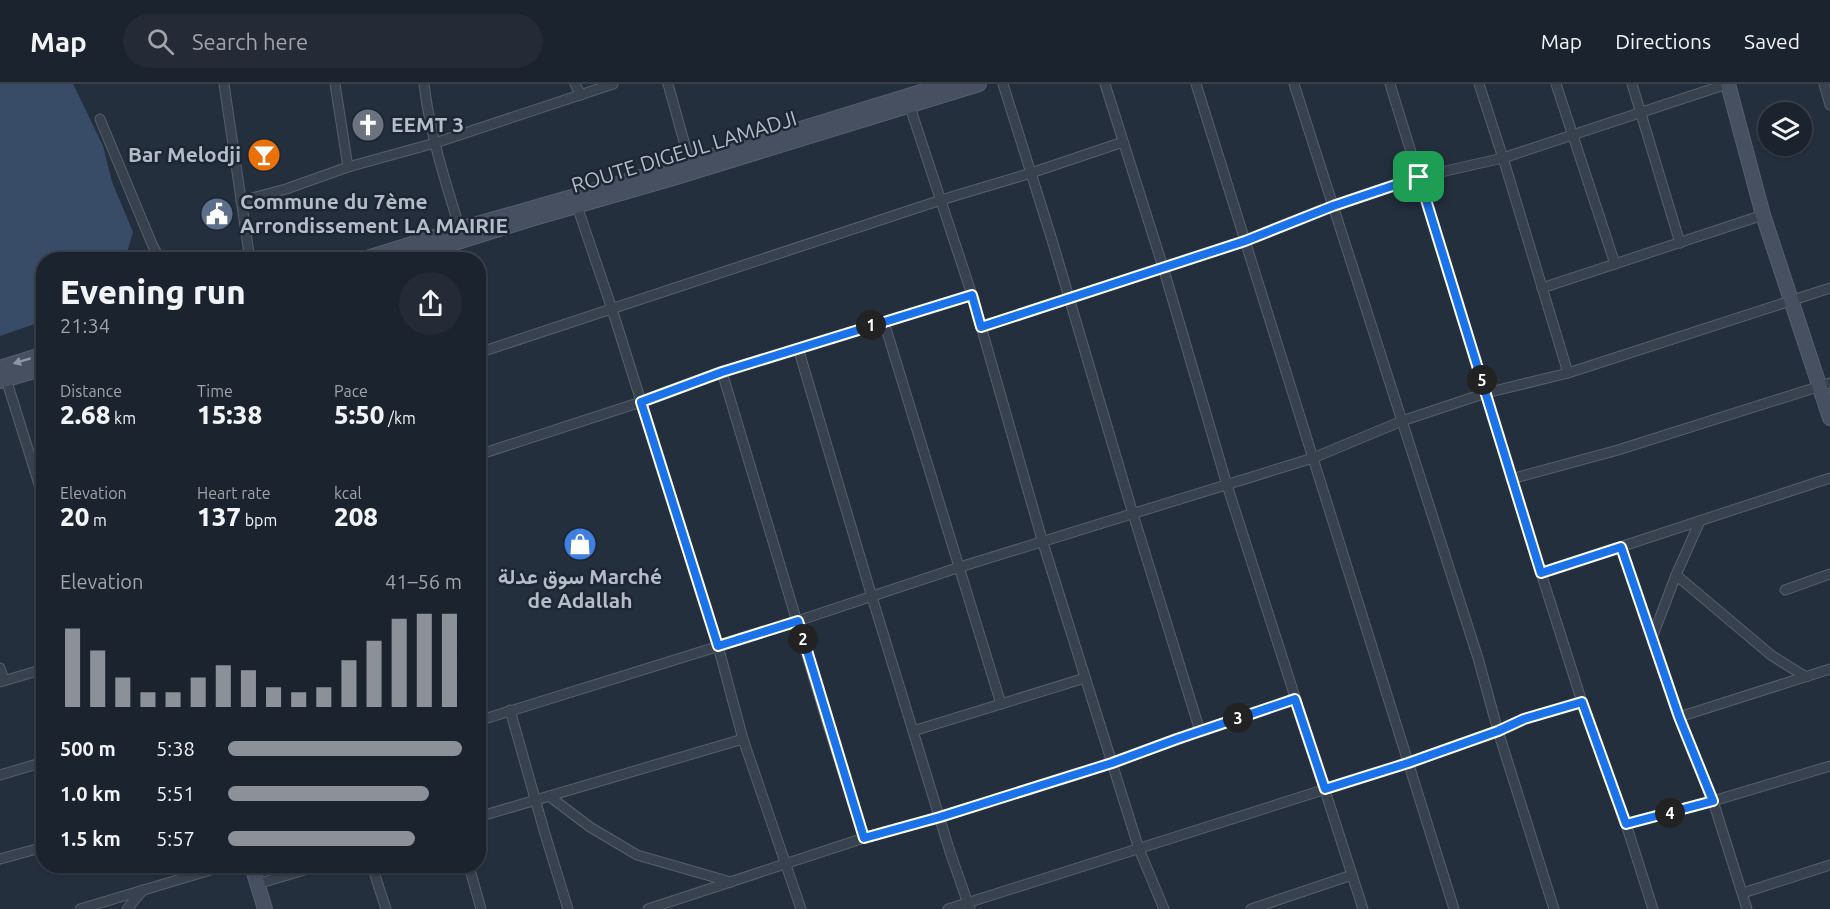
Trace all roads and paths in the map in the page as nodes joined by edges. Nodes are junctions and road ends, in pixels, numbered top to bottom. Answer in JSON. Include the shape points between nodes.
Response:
{"nodes":[{"id":1,"x":224,"y":84,"type":"edge"},
{"id":2,"x":334,"y":84,"type":"edge"},
{"id":3,"x":424,"y":84,"type":"edge"},
{"id":4,"x":575,"y":84,"type":"edge"},
{"id":5,"x":613,"y":84,"type":"edge"},
{"id":6,"x":668,"y":84,"type":"edge"},
{"id":7,"x":947,"y":84,"type":"edge"},
{"id":8,"x":979,"y":84,"type":"edge"},
{"id":9,"x":1003,"y":84,"type":"edge"},
{"id":10,"x":1105,"y":84,"type":"edge"},
{"id":11,"x":1196,"y":84,"type":"edge"},
{"id":12,"x":1294,"y":84,"type":"edge"},
{"id":13,"x":1390,"y":84,"type":"edge"},
{"id":14,"x":1479,"y":84,"type":"edge"},
{"id":15,"x":1557,"y":84,"type":"edge"},
{"id":16,"x":1632,"y":84,"type":"edge"},
{"id":17,"x":1727,"y":84,"type":"edge"},
{"id":18,"x":1824,"y":84,"type":"edge"},
{"id":19,"x":580,"y":95,"type":"junction"},
{"id":20,"x":908,"y":101,"type":"junction"},
{"id":21,"x":1830,"y":105,"type":"edge"},
{"id":22,"x":1642,"y":113,"type":"junction"},
{"id":23,"x":100,"y":119,"type":"dead end"},
{"id":24,"x":1573,"y":135,"type":"junction"},
{"id":25,"x":1123,"y":142,"type":"junction"},
{"id":26,"x":435,"y":143,"type":"junction"},
{"id":27,"x":1503,"y":158,"type":"junction"},
{"id":28,"x":690,"y":163,"type":"junction"},
{"id":29,"x":348,"y":167,"type":"junction"},
{"id":30,"x":1031,"y":173,"type":"junction"},
{"id":31,"x":1419,"y":177,"type":"junction"},
{"id":32,"x":941,"y":200,"type":"junction"},
{"id":33,"x":241,"y":201,"type":"junction"},
{"id":34,"x":578,"y":206,"type":"junction"},
{"id":35,"x":1333,"y":206,"type":"junction"},
{"id":36,"x":1763,"y":215,"type":"junction"},
{"id":37,"x":460,"y":229,"type":"junction"},
{"id":38,"x":1245,"y":241,"type":"junction"},
{"id":39,"x":1680,"y":243,"type":"junction"},
{"id":40,"x":156,"y":252,"type":"edge"},
{"id":41,"x":249,"y":252,"type":"edge"},
{"id":42,"x":387,"y":252,"type":"edge"},
{"id":43,"x":426,"y":252,"type":"edge"},
{"id":44,"x":1615,"y":264,"type":"junction"},
{"id":45,"x":1163,"y":267,"type":"junction"},
{"id":46,"x":1542,"y":288,"type":"junction"},
{"id":47,"x":1830,"y":288,"type":"edge"},
{"id":48,"x":972,"y":295,"type":"junction"},
{"id":49,"x":1068,"y":298,"type":"junction"},
{"id":50,"x":1791,"y":302,"type":"junction"},
{"id":51,"x":612,"y":309,"type":"junction"},
{"id":52,"x":884,"y":322,"type":"junction"},
{"id":53,"x":981,"y":327,"type":"junction"},
{"id":54,"x":798,"y":348,"type":"junction"},
{"id":55,"x":486,"y":350,"type":"edge"},
{"id":56,"x":36,"y":358,"type":"edge"},
{"id":57,"x":36,"y":370,"type":"edge"},
{"id":58,"x":722,"y":372,"type":"junction"},
{"id":59,"x":1568,"y":373,"type":"junction"},
{"id":60,"x":2,"y":376,"type":"edge"},
{"id":61,"x":1825,"y":385,"type":"edge"},
{"id":62,"x":1486,"y":393,"type":"junction"},
{"id":63,"x":641,"y":402,"type":"junction"},
{"id":64,"x":1830,"y":418,"type":"edge"},
{"id":65,"x":1402,"y":421,"type":"junction"},
{"id":66,"x":486,"y":452,"type":"edge"},
{"id":67,"x":1313,"y":458,"type":"junction"},
{"id":68,"x":36,"y":476,"type":"edge"},
{"id":69,"x":1830,"y":477,"type":"edge"},
{"id":70,"x":1511,"y":479,"type":"junction"},
{"id":71,"x":1227,"y":485,"type":"junction"},
{"id":72,"x":1133,"y":514,"type":"junction"},
{"id":73,"x":1700,"y":521,"type":"junction"},
{"id":74,"x":1043,"y":543,"type":"junction"},
{"id":75,"x":1621,"y":547,"type":"junction"},
{"id":76,"x":960,"y":567,"type":"junction"},
{"id":77,"x":1541,"y":573,"type":"junction"},
{"id":78,"x":1830,"y":574,"type":"edge"},
{"id":79,"x":1676,"y":575,"type":"junction"},
{"id":80,"x":1785,"y":590,"type":"dead end"},
{"id":81,"x":872,"y":597,"type":"junction"},
{"id":82,"x":798,"y":621,"type":"junction"},
{"id":83,"x":1652,"y":638,"type":"junction"},
{"id":84,"x":718,"y":646,"type":"junction"},
{"id":85,"x":0,"y":668,"type":"edge"},
{"id":86,"x":1830,"y":669,"type":"edge"},
{"id":87,"x":36,"y":671,"type":"edge"},
{"id":88,"x":1806,"y":677,"type":"junction"},
{"id":89,"x":1085,"y":678,"type":"junction"},
{"id":90,"x":2,"y":681,"type":"edge"},
{"id":91,"x":1295,"y":699,"type":"junction"},
{"id":92,"x":1582,"y":702,"type":"junction"},
{"id":93,"x":1002,"y":704,"type":"junction"},
{"id":94,"x":510,"y":710,"type":"junction"},
{"id":95,"x":1679,"y":717,"type":"junction"},
{"id":96,"x":486,"y":718,"type":"edge"},
{"id":97,"x":913,"y":731,"type":"junction"},
{"id":98,"x":1200,"y":731,"type":"junction"},
{"id":99,"x":1498,"y":731,"type":"junction"},
{"id":100,"x":743,"y":739,"type":"junction"},
{"id":101,"x":1112,"y":763,"type":"junction"},
{"id":102,"x":1408,"y":763,"type":"junction"},
{"id":103,"x":36,"y":764,"type":"edge"},
{"id":104,"x":1830,"y":766,"type":"edge"},
{"id":105,"x":0,"y":775,"type":"edge"},
{"id":106,"x":1325,"y":789,"type":"junction"},
{"id":107,"x":549,"y":795,"type":"junction"},
{"id":108,"x":536,"y":799,"type":"junction"},
{"id":109,"x":1713,"y":801,"type":"junction"},
{"id":110,"x":486,"y":815,"type":"edge"},
{"id":111,"x":940,"y":817,"type":"junction"},
{"id":112,"x":1626,"y":824,"type":"junction"},
{"id":113,"x":864,"y":838,"type":"junction"},
{"id":114,"x":36,"y":849,"type":"edge"},
{"id":115,"x":1139,"y":849,"type":"junction"},
{"id":116,"x":0,"y":859,"type":"edge"},
{"id":117,"x":786,"y":863,"type":"junction"},
{"id":118,"x":1830,"y":865,"type":"edge"},
{"id":119,"x":200,"y":873,"type":"edge"},
{"id":120,"x":254,"y":873,"type":"edge"},
{"id":121,"x":294,"y":873,"type":"edge"},
{"id":122,"x":374,"y":873,"type":"edge"},
{"id":123,"x":471,"y":873,"type":"edge"},
{"id":124,"x":1352,"y":875,"type":"junction"},
{"id":125,"x":731,"y":882,"type":"junction"},
{"id":126,"x":257,"y":884,"type":"junction"},
{"id":127,"x":143,"y":890,"type":"junction"},
{"id":128,"x":1743,"y":893,"type":"junction"},
{"id":129,"x":969,"y":906,"type":"edge"},
{"id":130,"x":1262,"y":907,"type":"edge"},
{"id":131,"x":81,"y":909,"type":"edge"},
{"id":132,"x":127,"y":909,"type":"edge"},
{"id":133,"x":265,"y":909,"type":"edge"},
{"id":134,"x":386,"y":909,"type":"edge"},
{"id":135,"x":482,"y":909,"type":"edge"},
{"id":136,"x":568,"y":909,"type":"edge"},
{"id":137,"x":648,"y":909,"type":"edge"},
{"id":138,"x":801,"y":909,"type":"edge"},
{"id":139,"x":948,"y":909,"type":"edge"},
{"id":140,"x":1164,"y":909,"type":"edge"},
{"id":141,"x":1251,"y":909,"type":"edge"},
{"id":142,"x":1363,"y":909,"type":"edge"},
{"id":143,"x":1454,"y":909,"type":"edge"},
{"id":144,"x":1554,"y":909,"type":"edge"},
{"id":145,"x":1653,"y":909,"type":"edge"},
{"id":146,"x":1747,"y":909,"type":"edge"}],
"edges":[{"from":1,"to":33,"type":"street"},
{"from":2,"to":29,"type":"street"},
{"from":3,"to":26,"type":"street"},
{"from":4,"to":19,"type":"street"},
{"from":5,"to":19,"type":"street"},
{"from":6,"to":28,"type":"street"},
{"from":7,"to":20,"type":"main road"},
{"from":8,"to":20,"type":"main road","name":"ROUTE DIGEUL LAMADJI"},
{"from":9,"to":30,"type":"street"},
{"from":10,"to":25,"type":"street"},
{"from":11,"to":38,"type":"street"},
{"from":12,"to":35,"type":"street"},
{"from":13,"to":31,"type":"street"},
{"from":14,"to":27,"type":"street"},
{"from":15,"to":24,"type":"street"},
{"from":16,"to":22,"type":"street"},
{"from":17,"to":22,"type":"street"},
{"from":17,"to":36,"type":"main road"},
{"from":18,"to":21,"type":"street"},
{"from":19,"to":26,"type":"street"},
{"from":20,"to":28,"type":"main road"},
{"from":20,"to":32,"type":"street"},
{"from":20,"to":34,"type":"main road","name":"ROUTE DIGEUL LAMADJI"},
{"from":22,"to":24,"type":"street"},
{"from":22,"to":39,"type":"street"},
{"from":23,"to":40,"type":"street"},
{"from":24,"to":27,"type":"street"},
{"from":24,"to":44,"type":"street"},
{"from":25,"to":30,"type":"street"},
{"from":25,"to":45,"type":"street"},
{"from":26,"to":29,"type":"street"},
{"from":26,"to":37,"type":"street"},
{"from":27,"to":31,"type":"street"},
{"from":27,"to":46,"type":"street"},
{"from":28,"to":37,"type":"main road"},
{"from":29,"to":33,"type":"street"},
{"from":30,"to":32,"type":"street"},
{"from":30,"to":49,"type":"street"},
{"from":31,"to":35,"type":"street"},
{"from":31,"to":62,"type":"street"},
{"from":32,"to":48,"type":"street"},
{"from":32,"to":51,"type":"street"},
{"from":33,"to":41,"type":"street"},
{"from":34,"to":43,"type":"main road","name":"ROUTE DIGEUL LAMADJI"},
{"from":34,"to":51,"type":"street"},
{"from":35,"to":38,"type":"street"},
{"from":35,"to":65,"type":"street"},
{"from":36,"to":39,"type":"street"},
{"from":36,"to":50,"type":"main road"},
{"from":37,"to":42,"type":"main road"},
{"from":38,"to":45,"type":"street"},
{"from":38,"to":67,"type":"street"},
{"from":39,"to":44,"type":"street"},
{"from":44,"to":46,"type":"street"},
{"from":45,"to":49,"type":"street"},
{"from":45,"to":71,"type":"street"},
{"from":46,"to":59,"type":"street"},
{"from":47,"to":50,"type":"street"},
{"from":48,"to":52,"type":"street"},
{"from":48,"to":53,"type":"street"},
{"from":49,"to":53,"type":"street"},
{"from":49,"to":72,"type":"street"},
{"from":50,"to":59,"type":"street"},
{"from":50,"to":61,"type":"main road"},
{"from":51,"to":55,"type":"street"},
{"from":51,"to":63,"type":"street"},
{"from":52,"to":54,"type":"street"},
{"from":52,"to":76,"type":"street"},
{"from":53,"to":74,"type":"street"},
{"from":54,"to":58,"type":"street"},
{"from":54,"to":81,"type":"street"},
{"from":56,"to":60,"type":"main road","one_way":true},
{"from":57,"to":60,"type":"main road"},
{"from":58,"to":63,"type":"street"},
{"from":58,"to":82,"type":"street"},
{"from":59,"to":62,"type":"street"},
{"from":60,"to":68,"type":"street"},
{"from":61,"to":64,"type":"main road"},
{"from":61,"to":70,"type":"street"},
{"from":62,"to":65,"type":"street"},
{"from":62,"to":70,"type":"street"},
{"from":63,"to":66,"type":"street"},
{"from":63,"to":84,"type":"street"},
{"from":65,"to":67,"type":"street"},
{"from":65,"to":99,"type":"street"},
{"from":67,"to":71,"type":"street"},
{"from":67,"to":102,"type":"street"},
{"from":69,"to":73,"type":"street"},
{"from":70,"to":77,"type":"street"},
{"from":71,"to":72,"type":"street"},
{"from":71,"to":91,"type":"street"},
{"from":72,"to":74,"type":"street"},
{"from":72,"to":98,"type":"street"},
{"from":73,"to":75,"type":"street"},
{"from":73,"to":79,"type":"street"},
{"from":74,"to":76,"type":"street"},
{"from":74,"to":89,"type":"street"},
{"from":75,"to":77,"type":"street"},
{"from":75,"to":83,"type":"street"},
{"from":76,"to":81,"type":"street"},
{"from":76,"to":93,"type":"street"},
{"from":77,"to":92,"type":"street"},
{"from":78,"to":80,"type":"street"},
{"from":79,"to":83,"type":"street"},
{"from":79,"to":88,"type":"street","via":[[1771,655]]},
{"from":81,"to":82,"type":"street"},
{"from":81,"to":97,"type":"street"},
{"from":82,"to":84,"type":"street"},
{"from":82,"to":113,"type":"street"},
{"from":83,"to":95,"type":"street"},
{"from":84,"to":94,"type":"street"},
{"from":84,"to":100,"type":"street"},
{"from":85,"to":90,"type":"street"},
{"from":86,"to":88,"type":"street"},
{"from":87,"to":90,"type":"street"},
{"from":88,"to":95,"type":"street"},
{"from":89,"to":93,"type":"street"},
{"from":89,"to":101,"type":"street"},
{"from":91,"to":98,"type":"street"},
{"from":91,"to":106,"type":"street"},
{"from":92,"to":99,"type":"street"},
{"from":92,"to":112,"type":"street"},
{"from":93,"to":97,"type":"street"},
{"from":94,"to":96,"type":"street"},
{"from":94,"to":108,"type":"street"},
{"from":95,"to":109,"type":"street"},
{"from":97,"to":111,"type":"street"},
{"from":98,"to":101,"type":"street"},
{"from":99,"to":102,"type":"street"},
{"from":99,"to":144,"type":"street"},
{"from":100,"to":107,"type":"street"},
{"from":100,"to":117,"type":"street"},
{"from":101,"to":111,"type":"street"},
{"from":101,"to":115,"type":"street"},
{"from":102,"to":106,"type":"street"},
{"from":102,"to":143,"type":"street"},
{"from":103,"to":105,"type":"street"},
{"from":104,"to":109,"type":"street"},
{"from":106,"to":115,"type":"street"},
{"from":106,"to":124,"type":"street"},
{"from":107,"to":108,"type":"street"},
{"from":107,"to":125,"type":"street","via":[[590,827],[637,855]]},
{"from":108,"to":110,"type":"street"},
{"from":108,"to":136,"type":"street"},
{"from":109,"to":112,"type":"street"},
{"from":109,"to":128,"type":"street"},
{"from":111,"to":113,"type":"street"},
{"from":111,"to":129,"type":"street"},
{"from":112,"to":145,"type":"street"},
{"from":113,"to":117,"type":"street"},
{"from":114,"to":116,"type":"street"},
{"from":115,"to":129,"type":"street"},
{"from":115,"to":140,"type":"street"},
{"from":117,"to":125,"type":"street"},
{"from":117,"to":138,"type":"street"},
{"from":118,"to":128,"type":"street"},
{"from":119,"to":127,"type":"street"},
{"from":120,"to":126,"type":"main road"},
{"from":121,"to":126,"type":"street"},
{"from":122,"to":134,"type":"street"},
{"from":123,"to":135,"type":"street"},
{"from":124,"to":130,"type":"street"},
{"from":124,"to":142,"type":"street"},
{"from":125,"to":137,"type":"street"},
{"from":126,"to":133,"type":"main road"},
{"from":127,"to":131,"type":"street"},
{"from":127,"to":132,"type":"street"},
{"from":128,"to":146,"type":"street"},
{"from":129,"to":139,"type":"street"},
{"from":130,"to":141,"type":"street"}]}
